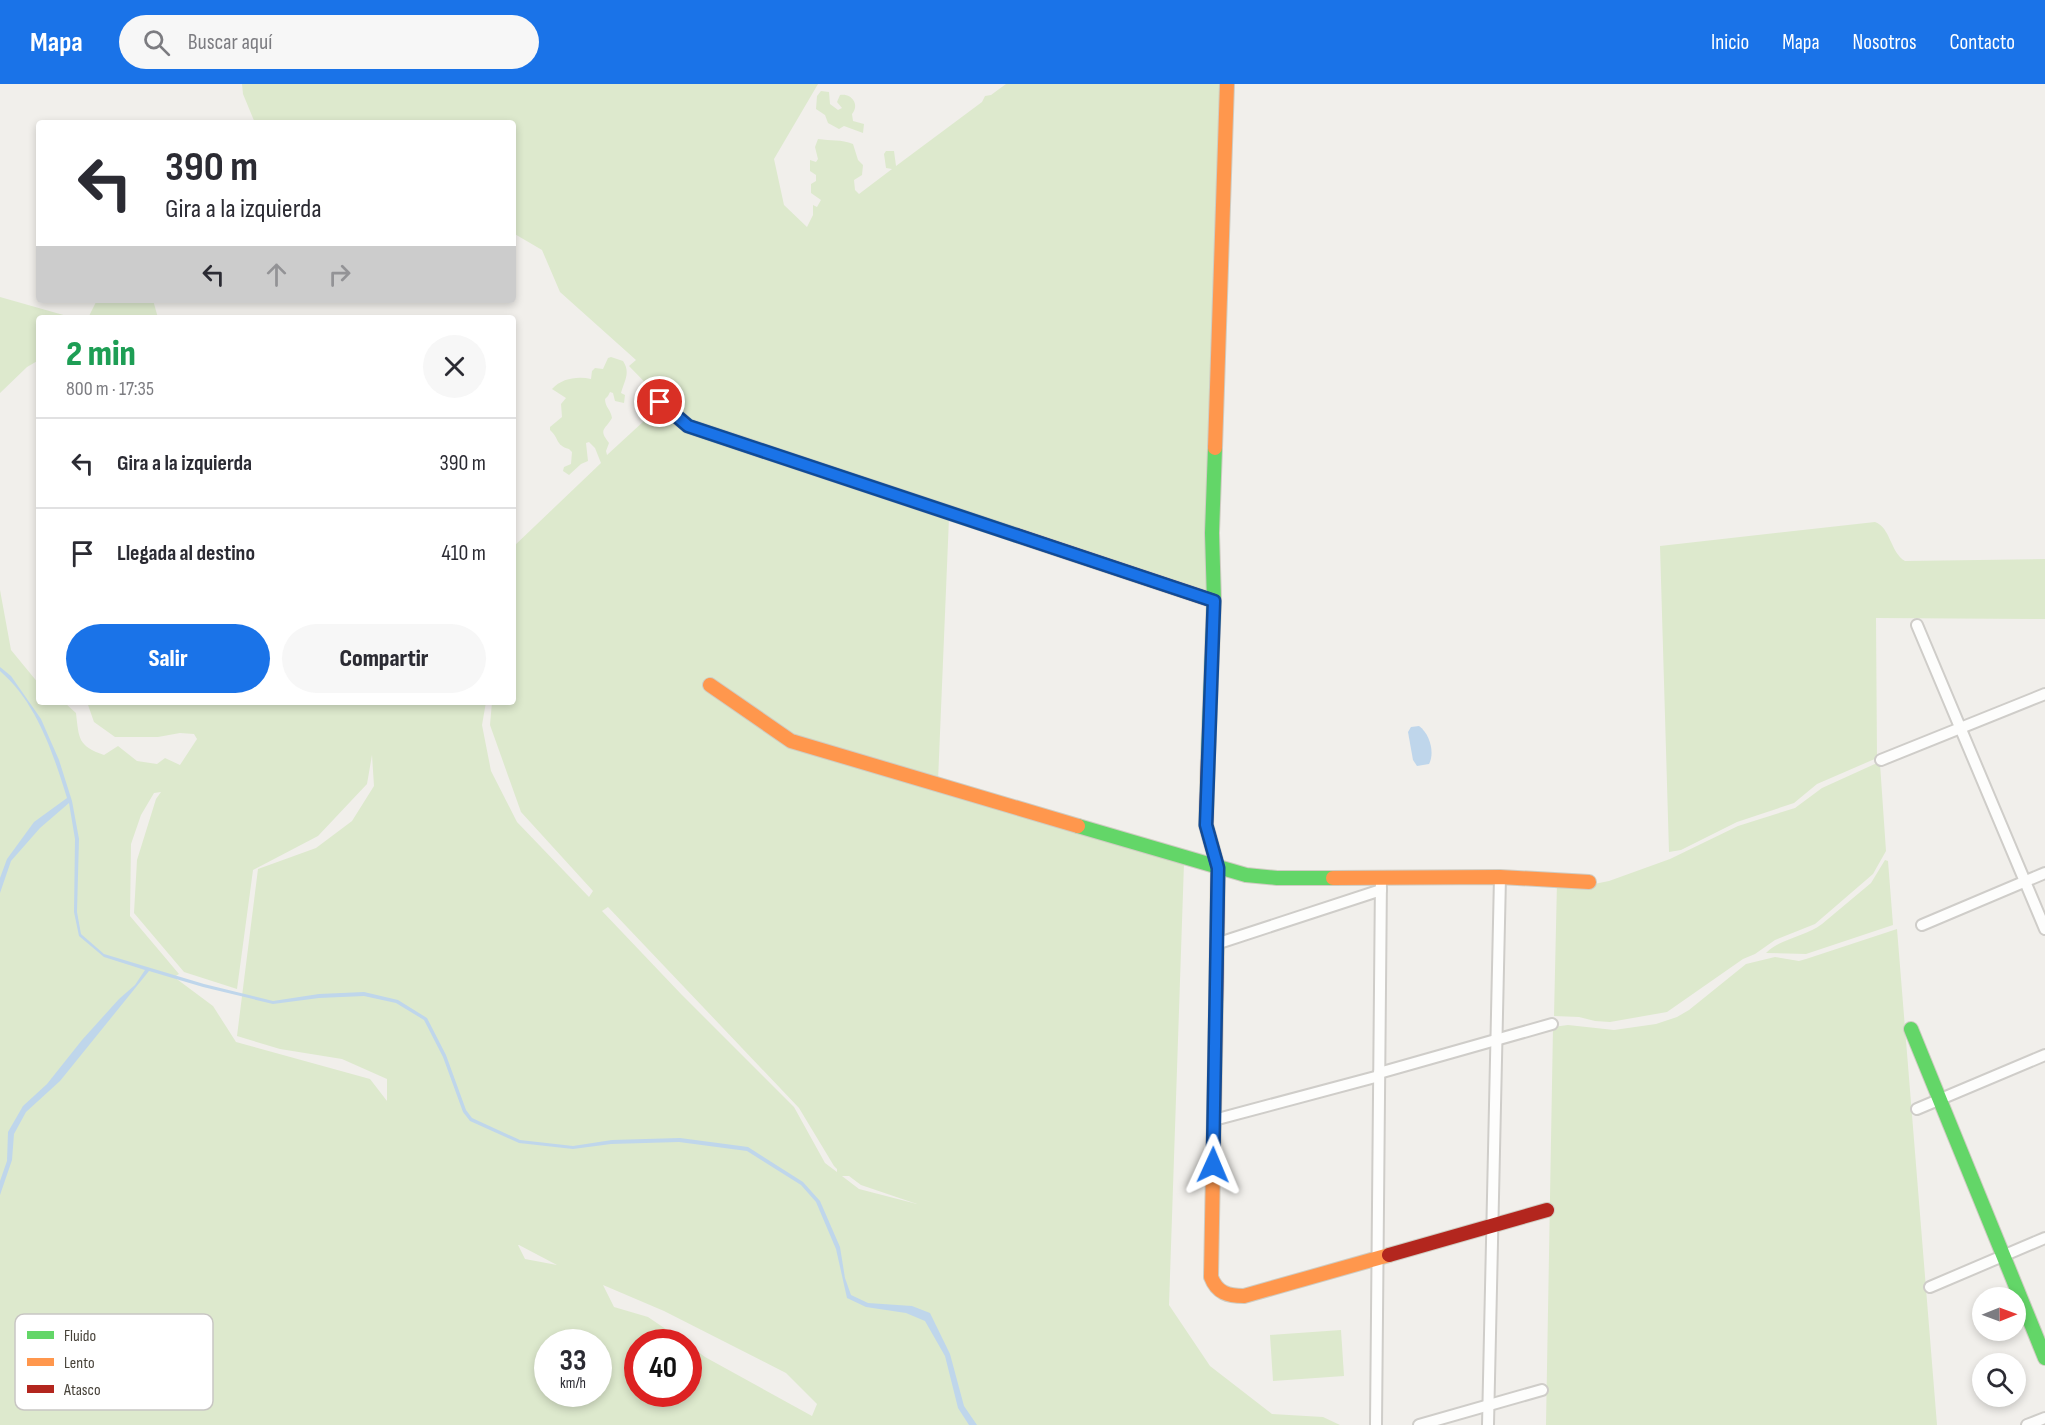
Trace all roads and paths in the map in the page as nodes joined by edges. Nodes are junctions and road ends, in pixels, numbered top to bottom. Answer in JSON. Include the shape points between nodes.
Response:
{"nodes":[{"id":1,"x":1227,"y":84,"type":"edge"},
{"id":2,"x":660,"y":402,"type":"dead end"},
{"id":3,"x":1214,"y":601,"type":"junction"},
{"id":4,"x":1917,"y":625,"type":"dead end"},
{"id":5,"x":710,"y":685,"type":"dead end"},
{"id":6,"x":2045,"y":694,"type":"edge"},
{"id":7,"x":1961,"y":728,"type":"junction"},
{"id":8,"x":1881,"y":760,"type":"dead end"},
{"id":9,"x":1218,"y":868,"type":"junction"},
{"id":10,"x":2045,"y":873,"type":"edge"},
{"id":11,"x":1500,"y":877,"type":"junction"},
{"id":12,"x":2025,"y":881,"type":"junction"},
{"id":13,"x":1589,"y":882,"type":"dead end"},
{"id":14,"x":1381,"y":884,"type":"junction"},
{"id":15,"x":1922,"y":925,"type":"dead end"},
{"id":16,"x":2045,"y":928,"type":"edge"},
{"id":17,"x":1216,"y":944,"type":"junction"},
{"id":18,"x":1552,"y":1024,"type":"dead end"},
{"id":19,"x":1911,"y":1029,"type":"dead end"},
{"id":20,"x":1496,"y":1040,"type":"junction"},
{"id":21,"x":2045,"y":1055,"type":"edge"},
{"id":22,"x":1379,"y":1074,"type":"junction"},
{"id":23,"x":1940,"y":1100,"type":"junction"},
{"id":24,"x":1917,"y":1109,"type":"dead end"},
{"id":25,"x":1214,"y":1120,"type":"junction"},
{"id":26,"x":1547,"y":1210,"type":"dead end"},
{"id":27,"x":1492,"y":1226,"type":"junction"},
{"id":28,"x":2045,"y":1238,"type":"edge"},
{"id":29,"x":2003,"y":1256,"type":"junction"},
{"id":30,"x":1378,"y":1258,"type":"junction"},
{"id":31,"x":1930,"y":1287,"type":"dead end"},
{"id":32,"x":2045,"y":1358,"type":"edge"},
{"id":33,"x":1542,"y":1390,"type":"dead end"},
{"id":34,"x":1488,"y":1405,"type":"junction"},
{"id":35,"x":2045,"y":1418,"type":"edge"},
{"id":36,"x":1376,"y":1425,"type":"edge"},
{"id":37,"x":1419,"y":1425,"type":"edge"},
{"id":38,"x":1488,"y":1425,"type":"edge"},
{"id":39,"x":2027,"y":1425,"type":"edge"}],
"edges":[{"from":1,"to":3,"type":"street","via":[[1212,533]]},
{"from":2,"to":3,"type":"street","via":[[688,426]]},
{"from":3,"to":9,"type":"street","via":[[1206,825]]},
{"from":4,"to":7,"type":"street"},
{"from":5,"to":9,"type":"street","via":[[791,741]]},
{"from":6,"to":7,"type":"street"},
{"from":7,"to":8,"type":"street"},
{"from":7,"to":12,"type":"street"},
{"from":9,"to":14,"type":"street","via":[[1246,875]]},
{"from":9,"to":17,"type":"street"},
{"from":10,"to":12,"type":"street"},
{"from":11,"to":13,"type":"street"},
{"from":11,"to":14,"type":"street"},
{"from":11,"to":20,"type":"street"},
{"from":12,"to":15,"type":"street"},
{"from":12,"to":16,"type":"street"},
{"from":14,"to":17,"type":"street"},
{"from":14,"to":22,"type":"street"},
{"from":17,"to":25,"type":"street"},
{"from":18,"to":20,"type":"street"},
{"from":19,"to":23,"type":"street"},
{"from":20,"to":22,"type":"street"},
{"from":20,"to":27,"type":"street"},
{"from":21,"to":23,"type":"street"},
{"from":22,"to":25,"type":"street"},
{"from":22,"to":30,"type":"street"},
{"from":23,"to":24,"type":"street"},
{"from":23,"to":29,"type":"street"},
{"from":25,"to":30,"type":"street","via":[[1213,1285],[1232,1296],[1244,1296]]},
{"from":26,"to":27,"type":"street"},
{"from":27,"to":30,"type":"street"},
{"from":27,"to":34,"type":"street"},
{"from":28,"to":29,"type":"street"},
{"from":29,"to":31,"type":"street"},
{"from":29,"to":32,"type":"street"},
{"from":30,"to":36,"type":"street"},
{"from":33,"to":34,"type":"street"},
{"from":34,"to":37,"type":"street"},
{"from":34,"to":38,"type":"street"},
{"from":35,"to":39,"type":"street"}]}
